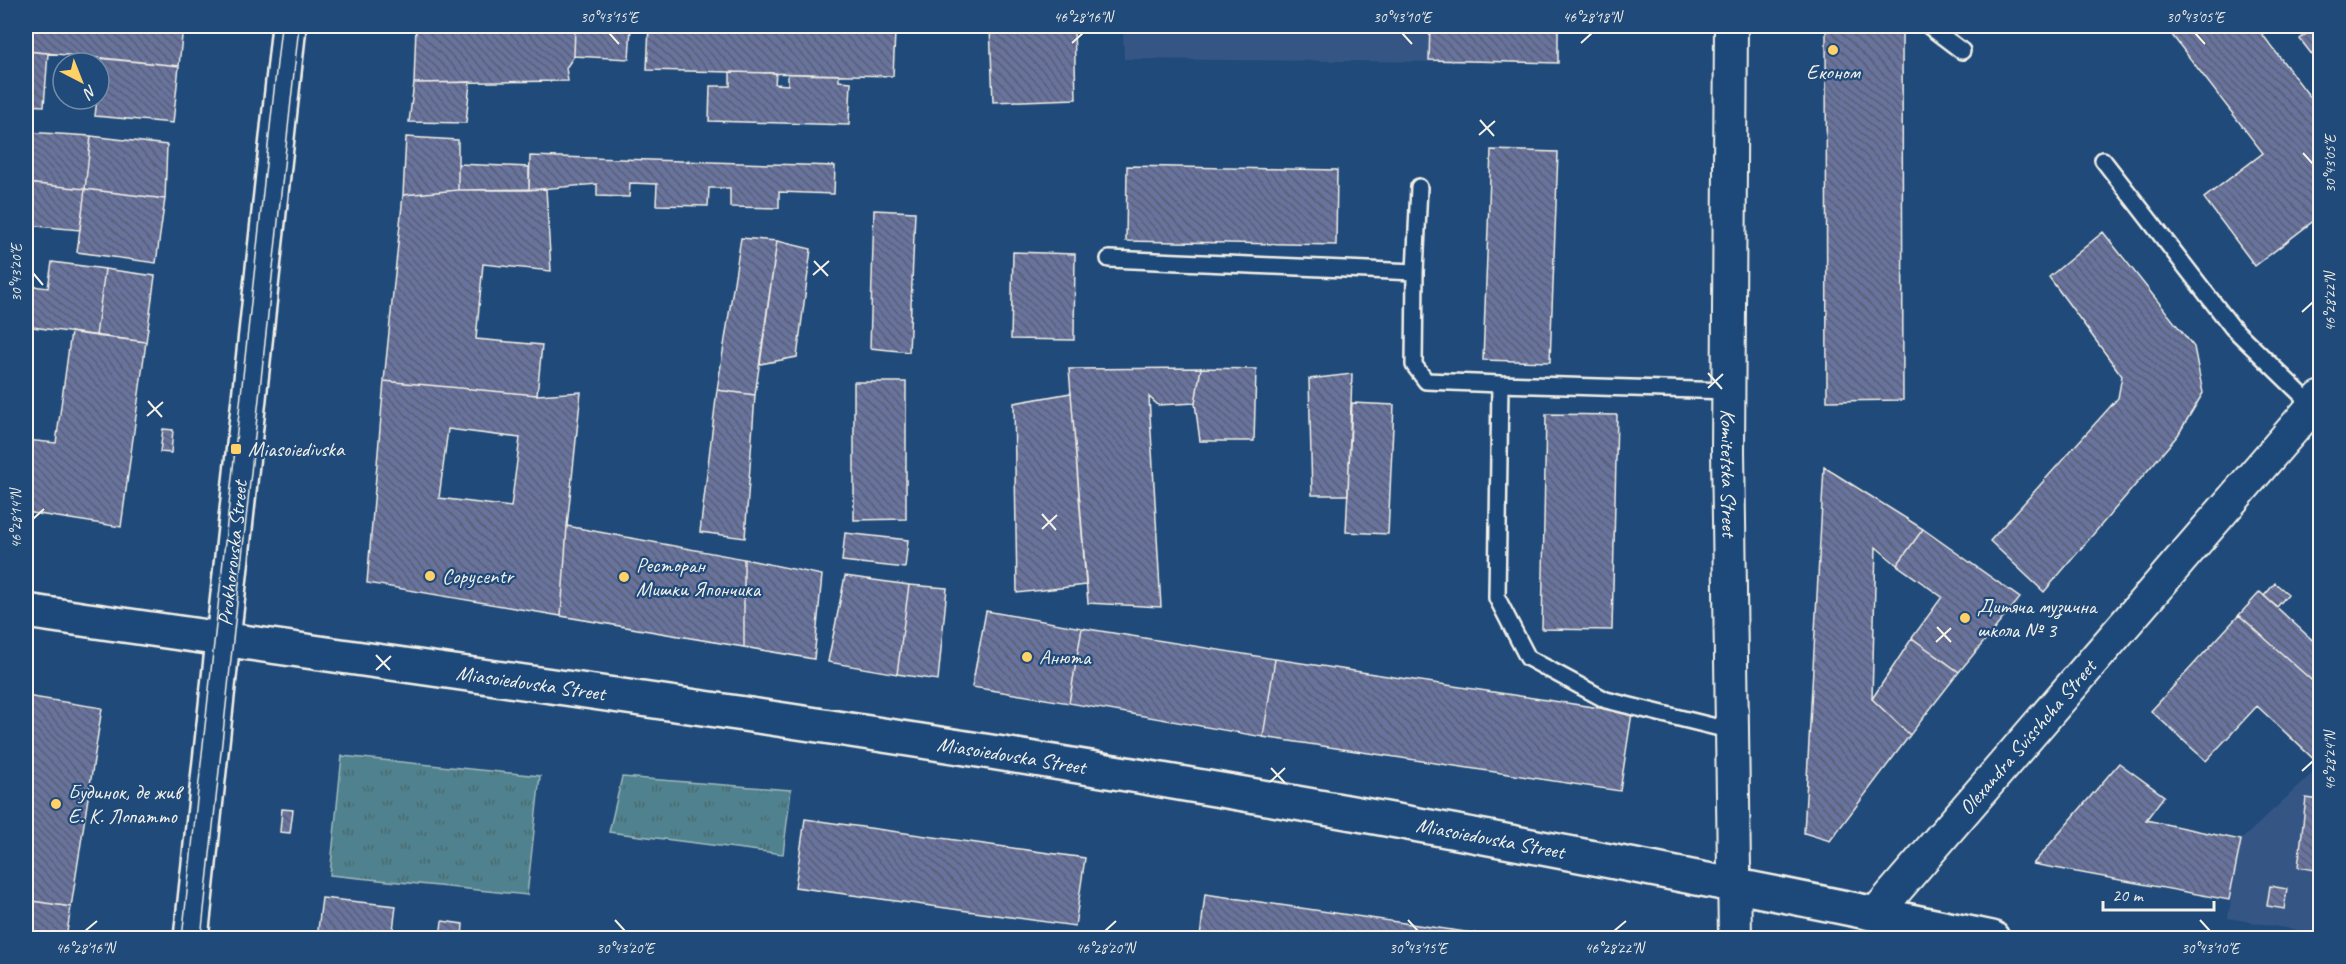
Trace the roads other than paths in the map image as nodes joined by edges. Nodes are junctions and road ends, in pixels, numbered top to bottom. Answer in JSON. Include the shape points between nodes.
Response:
{"nodes":[{"id":1,"x":289,"y":26,"type":"edge"},
{"id":2,"x":1731,"y":26,"type":"edge"},
{"id":3,"x":1929,"y":26,"type":"edge"},
{"id":4,"x":1962,"y":51,"type":"dead end"},
{"id":5,"x":2103,"y":160,"type":"dead end"},
{"id":6,"x":1419,"y":187,"type":"dead end"},
{"id":7,"x":1109,"y":258,"type":"dead end"},
{"id":8,"x":1415,"y":272,"type":"junction"},
{"id":9,"x":1500,"y":384,"type":"junction"},
{"id":10,"x":1729,"y":391,"type":"junction"},
{"id":11,"x":2317,"y":402,"type":"edge"},
{"id":12,"x":26,"y":611,"type":"edge"},
{"id":13,"x":225,"y":639,"type":"junction"},
{"id":14,"x":1732,"y":731,"type":"junction"},
{"id":15,"x":1734,"y":884,"type":"junction"},
{"id":16,"x":1876,"y":913,"type":"junction"},
{"id":17,"x":191,"y":939,"type":"edge"},
{"id":18,"x":1734,"y":939,"type":"edge"},
{"id":19,"x":1992,"y":939,"type":"edge"}],
"edges":[{"from":1,"to":13,"type":"main road","name":"Prokhorovska Street"},
{"from":2,"to":10,"type":"street","name":"Komitetska Street"},
{"from":3,"to":4,"type":"lane"},
{"from":5,"to":11,"type":"lane","via":[[2232,327]]},
{"from":6,"to":8,"type":"lane"},
{"from":7,"to":8,"type":"lane"},
{"from":8,"to":9,"type":"lane","via":[[1414,365],[1426,381]]},
{"from":9,"to":10,"type":"lane"},
{"from":9,"to":14,"type":"lane","via":[[1497,598],[1527,658],[1606,700]]},
{"from":10,"to":14,"type":"street","name":"Komitetska Street"},
{"from":11,"to":16,"type":"street","name":"Olexandra Svisshcha Street"},
{"from":12,"to":13,"type":"main road","name":"Miasoiedovska Street"},
{"from":13,"to":15,"type":"main road","name":"Miasoiedovska Street","via":[[600,692],[1185,784]]},
{"from":13,"to":17,"type":"main road","name":"Prokhorovska Street"},
{"from":14,"to":15,"type":"street","name":"Komitetska Street"},
{"from":15,"to":16,"type":"main road","name":"Miasoiedovska Street"},
{"from":15,"to":18,"type":"street","name":"Komitetska Street"},
{"from":16,"to":19,"type":"main road","name":"Miasoiedovska Street"}]}
